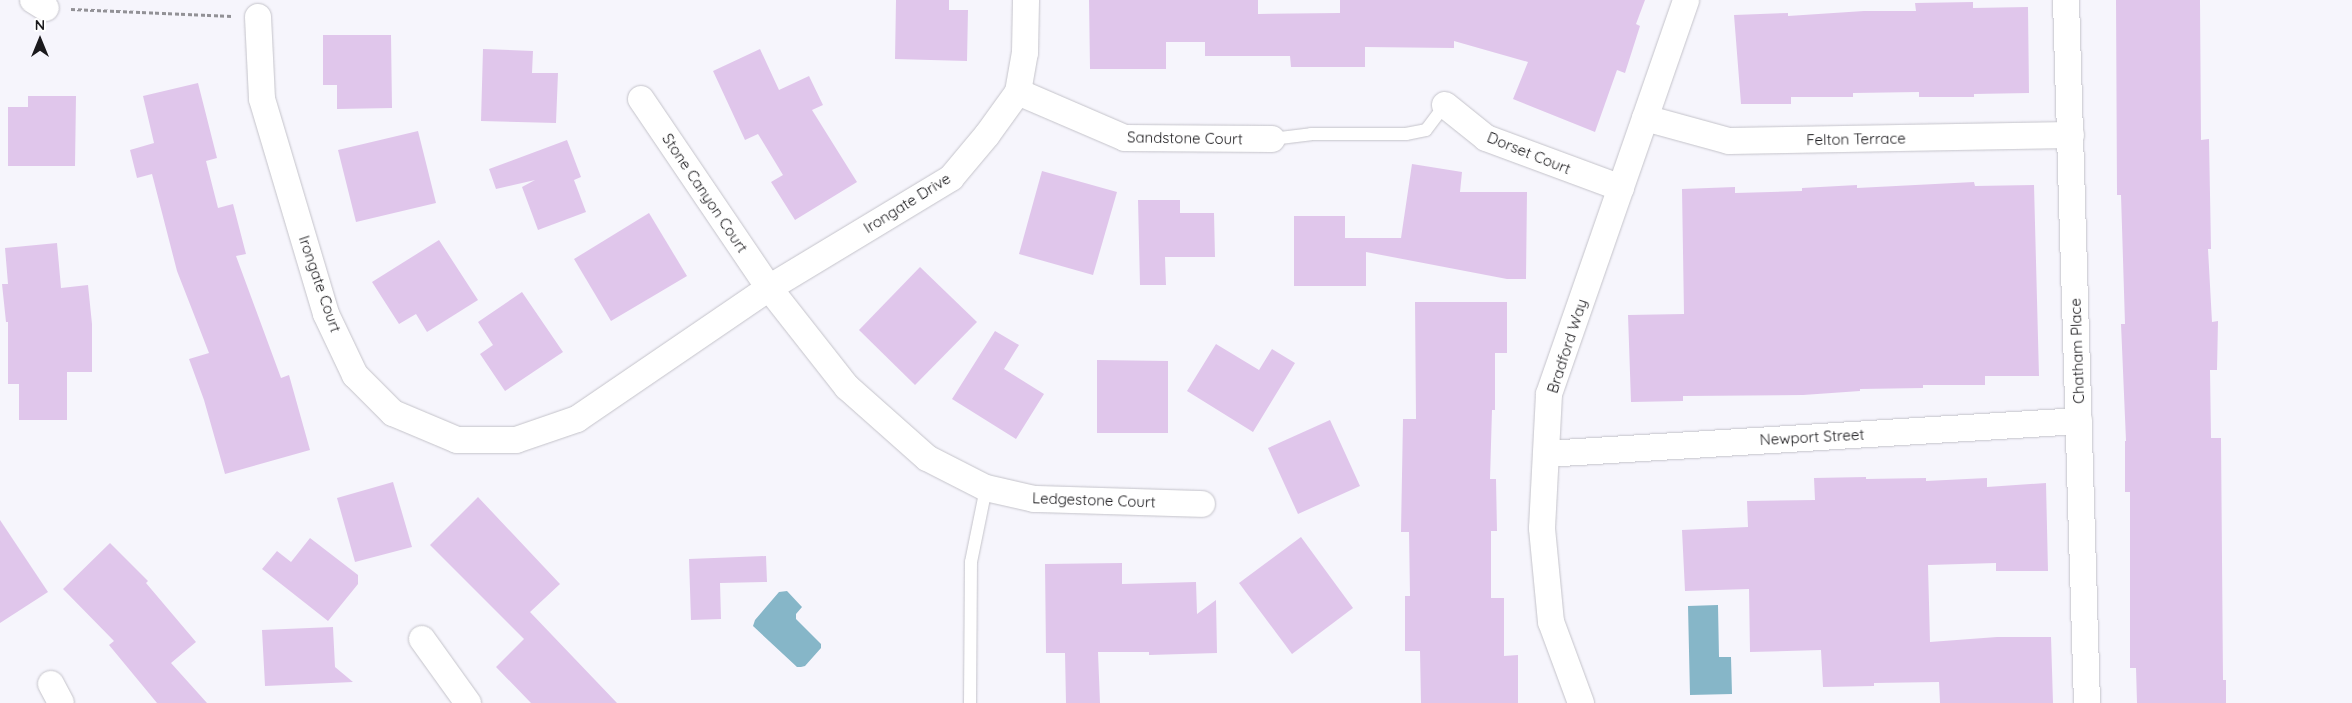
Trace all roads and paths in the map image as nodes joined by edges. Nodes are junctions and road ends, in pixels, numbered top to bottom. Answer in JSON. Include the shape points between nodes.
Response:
{"nodes":[{"id":1,"x":1026,"y":0,"type":"edge"},
{"id":2,"x":1686,"y":0,"type":"edge"},
{"id":3,"x":2066,"y":0,"type":"edge"},
{"id":4,"x":39,"y":4,"type":"edge"},
{"id":5,"x":258,"y":17,"type":"joint"},
{"id":6,"x":1018,"y":92,"type":"junction"},
{"id":7,"x":641,"y":98,"type":"dead end"},
{"id":8,"x":1445,"y":105,"type":"joint"},
{"id":9,"x":1645,"y":118,"type":"junction"},
{"id":10,"x":2071,"y":135,"type":"junction"},
{"id":11,"x":1272,"y":139,"type":"joint"},
{"id":12,"x":1620,"y":188,"type":"junction"},
{"id":13,"x":769,"y":288,"type":"junction"},
{"id":14,"x":2079,"y":421,"type":"junction"},
{"id":15,"x":1546,"y":454,"type":"junction"},
{"id":16,"x":986,"y":488,"type":"junction"},
{"id":17,"x":1202,"y":504,"type":"dead end"},
{"id":18,"x":422,"y":638,"type":"dead end"},
{"id":19,"x":468,"y":703,"type":"edge"},
{"id":20,"x":970,"y":703,"type":"edge"},
{"id":21,"x":1581,"y":703,"type":"edge"},
{"id":22,"x":2088,"y":703,"type":"edge"}],
"edges":[{"from":1,"to":6,"type":"street","name":"Irongate Drive","via":[[1025,53]]},
{"from":2,"to":9,"type":"street","name":"Bradford Way"},
{"from":3,"to":10,"type":"street","name":"Chatham Place"},
{"from":4,"to":5,"type":"path"},
{"from":5,"to":13,"type":"street","name":"Irongate Court","via":[[262,99],[326,314],[355,376],[393,414],[456,440],[516,440],[577,419]]},
{"from":6,"to":11,"type":"street","name":"Sandstone Court","via":[[1125,138]]},
{"from":6,"to":13,"type":"street","name":"Irongate Drive","via":[[951,178]]},
{"from":7,"to":13,"type":"street","name":"Stone Canyon Court"},
{"from":8,"to":11,"type":"lane","via":[[1426,130],[1406,134],[1312,134]]},
{"from":8,"to":12,"type":"street","name":"Dorset Court","via":[[1486,138]]},
{"from":9,"to":10,"type":"street","name":"Felton Terrace","via":[[1729,141]]},
{"from":9,"to":12,"type":"street","name":"Bradford Way"},
{"from":10,"to":14,"type":"street","name":"Chatham Place"},
{"from":12,"to":15,"type":"street","name":"Bradford Way","via":[[1549,394]]},
{"from":13,"to":16,"type":"street","name":"Ledgestone Court","via":[[847,387],[927,458]]},
{"from":14,"to":15,"type":"street","name":"Newport Street"},
{"from":14,"to":22,"type":"street","name":"Chatham Place"},
{"from":15,"to":21,"type":"street","name":"Bradford Way","via":[[1542,528],[1552,622]]},
{"from":16,"to":17,"type":"street","name":"Ledgestone Court","via":[[1034,499]]},
{"from":16,"to":20,"type":"lane","via":[[970,562]]},
{"from":18,"to":19,"type":"street"}]}
